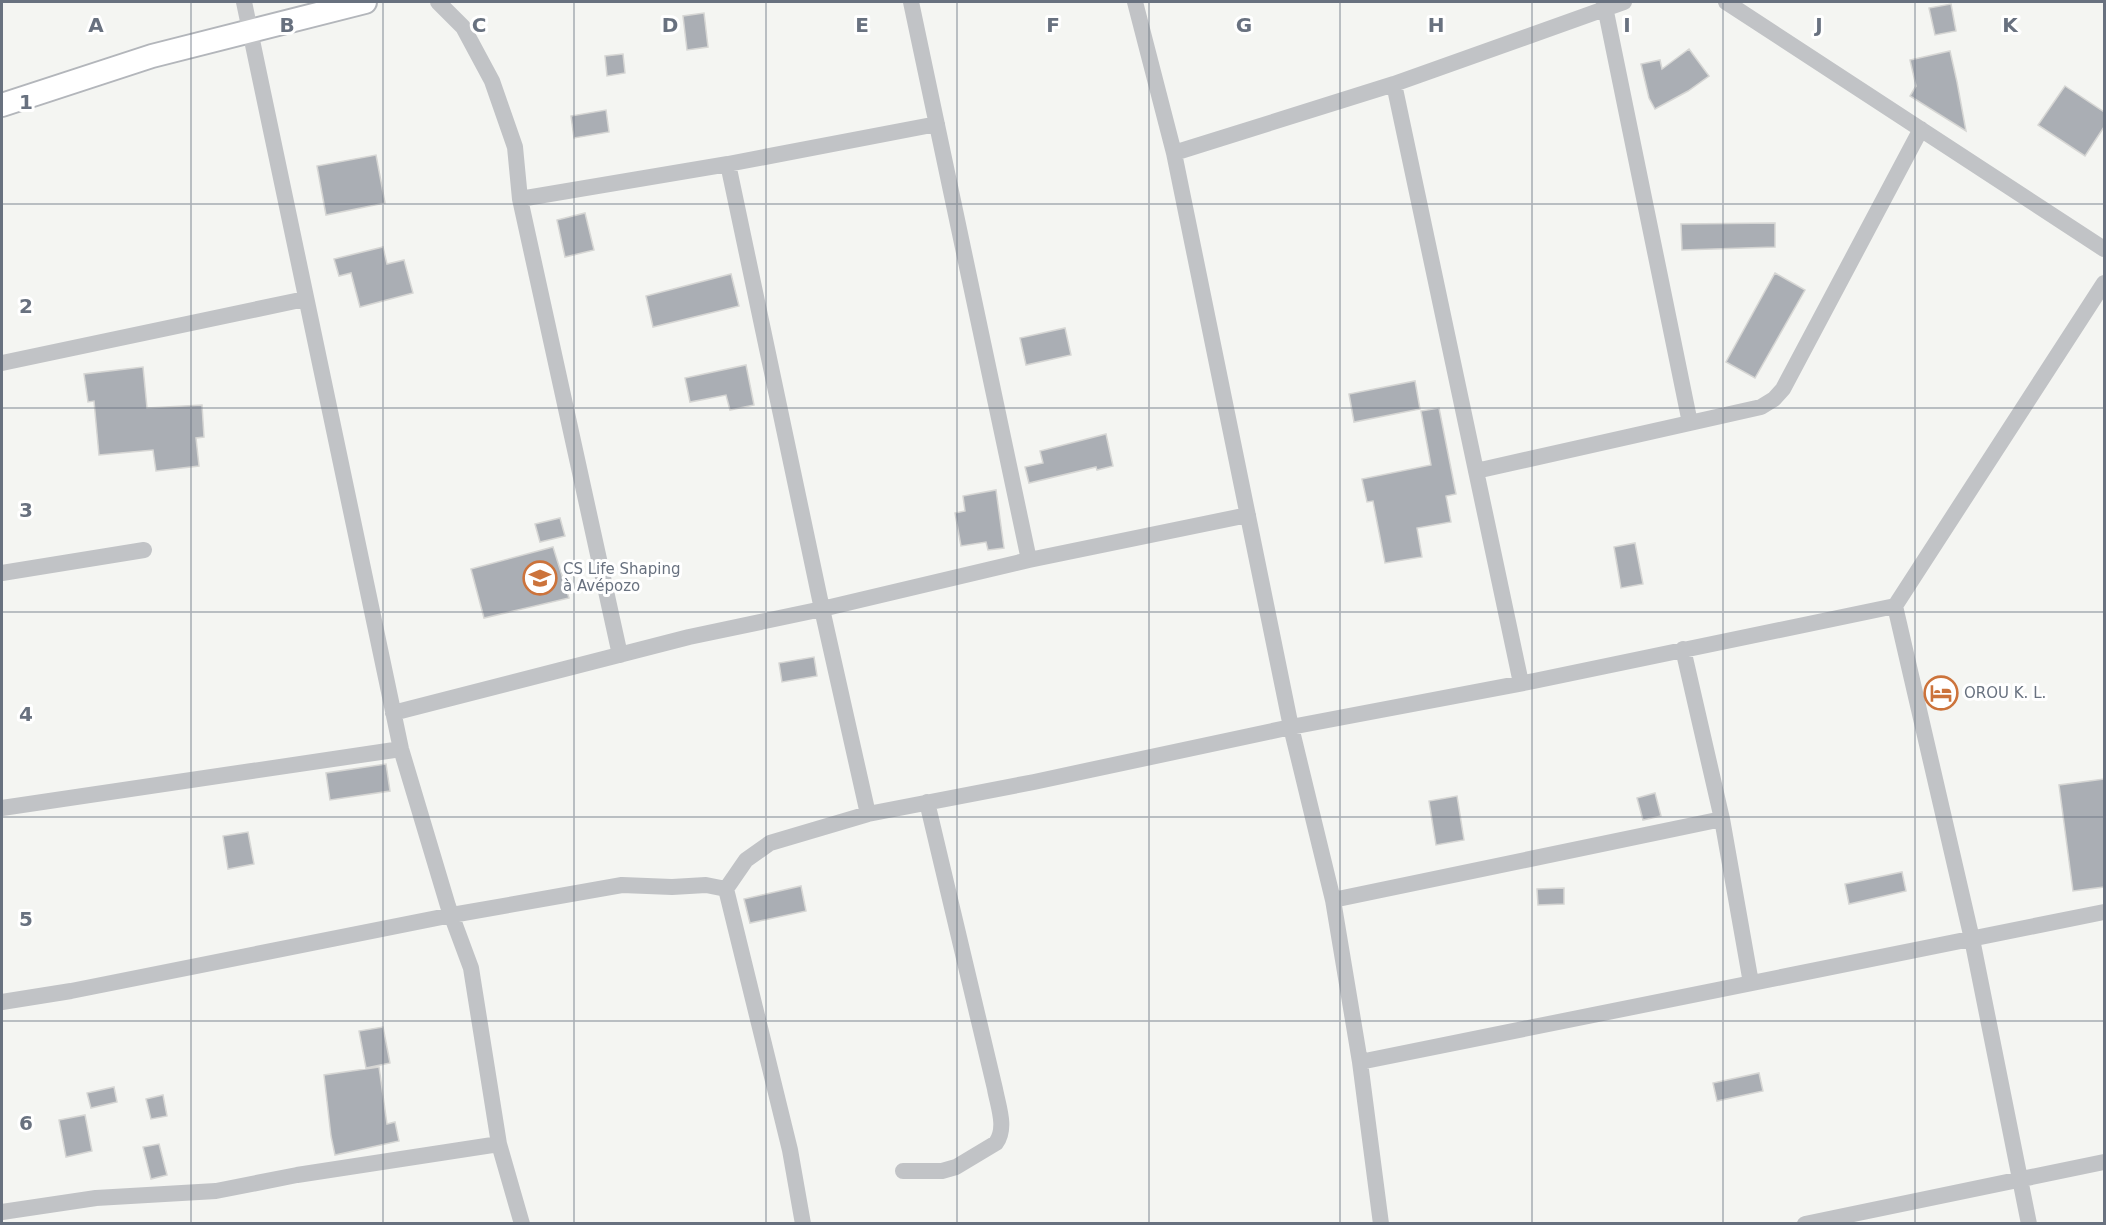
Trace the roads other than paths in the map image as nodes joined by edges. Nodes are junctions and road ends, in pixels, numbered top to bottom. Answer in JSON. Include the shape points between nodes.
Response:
{"nodes":[{"id":1,"x":244,"y":2,"type":"edge"},
{"id":2,"x":365,"y":2,"type":"edge"},
{"id":3,"x":438,"y":2,"type":"edge"},
{"id":4,"x":911,"y":2,"type":"edge"},
{"id":5,"x":1135,"y":2,"type":"edge"},
{"id":6,"x":1624,"y":2,"type":"edge"},
{"id":7,"x":1726,"y":2,"type":"edge"},
{"id":8,"x":1605,"y":5,"type":"edge"},
{"id":9,"x":251,"y":31,"type":"junction"},
{"id":10,"x":1394,"y":84,"type":"junction"},
{"id":11,"x":2,"y":105,"type":"edge"},
{"id":12,"x":937,"y":124,"type":"junction"},
{"id":13,"x":1921,"y":129,"type":"junction"},
{"id":14,"x":1174,"y":153,"type":"junction"},
{"id":15,"x":728,"y":164,"type":"junction"},
{"id":16,"x":520,"y":199,"type":"junction"},
{"id":17,"x":2104,"y":249,"type":"edge"},
{"id":18,"x":2104,"y":283,"type":"edge"},
{"id":19,"x":305,"y":299,"type":"junction"},
{"id":20,"x":2,"y":363,"type":"edge"},
{"id":21,"x":1690,"y":423,"type":"junction"},
{"id":22,"x":1476,"y":471,"type":"junction"},
{"id":23,"x":1248,"y":515,"type":"junction"},
{"id":24,"x":144,"y":550,"type":"dead end"},
{"id":25,"x":1029,"y":560,"type":"junction"},
{"id":26,"x":2,"y":573,"type":"edge"},
{"id":27,"x":1894,"y":606,"type":"junction"},
{"id":28,"x":822,"y":609,"type":"junction"},
{"id":29,"x":1683,"y":650,"type":"junction"},
{"id":30,"x":620,"y":655,"type":"junction"},
{"id":31,"x":1521,"y":683,"type":"junction"},
{"id":32,"x":393,"y":714,"type":"junction"},
{"id":33,"x":1291,"y":727,"type":"junction"},
{"id":34,"x":401,"y":749,"type":"junction"},
{"id":35,"x":927,"y":802,"type":"junction"},
{"id":36,"x":2,"y":808,"type":"edge"},
{"id":37,"x":868,"y":814,"type":"junction"},
{"id":38,"x":1722,"y":819,"type":"junction"},
{"id":39,"x":726,"y":889,"type":"junction"},
{"id":40,"x":1333,"y":900,"type":"junction"},
{"id":41,"x":2104,"y":912,"type":"edge"},
{"id":42,"x":452,"y":915,"type":"junction"},
{"id":43,"x":1972,"y":939,"type":"junction"},
{"id":44,"x":1752,"y":982,"type":"junction"},
{"id":45,"x":2,"y":1002,"type":"edge"},
{"id":46,"x":1360,"y":1062,"type":"junction"},
{"id":47,"x":499,"y":1144,"type":"junction"},
{"id":48,"x":2104,"y":1162,"type":"edge"},
{"id":49,"x":903,"y":1171,"type":"dead end"},
{"id":50,"x":2020,"y":1180,"type":"junction"},
{"id":51,"x":2,"y":1212,"type":"edge"},
{"id":52,"x":522,"y":1224,"type":"edge"},
{"id":53,"x":803,"y":1224,"type":"edge"},
{"id":54,"x":1381,"y":1224,"type":"edge"},
{"id":55,"x":1804,"y":1224,"type":"edge"},
{"id":56,"x":2029,"y":1224,"type":"edge"}],
"edges":[{"from":1,"to":9,"type":"street"},
{"from":2,"to":9,"type":"street"},
{"from":3,"to":16,"type":"street","via":[[463,27],[492,81],[515,147]]},
{"from":4,"to":12,"type":"street"},
{"from":5,"to":14,"type":"street"},
{"from":6,"to":8,"type":"street"},
{"from":7,"to":13,"type":"street"},
{"from":8,"to":10,"type":"street"},
{"from":8,"to":21,"type":"street"},
{"from":9,"to":11,"type":"street","via":[[152,56]]},
{"from":9,"to":19,"type":"street"},
{"from":10,"to":14,"type":"street"},
{"from":10,"to":22,"type":"street"},
{"from":12,"to":15,"type":"street"},
{"from":12,"to":25,"type":"street"},
{"from":13,"to":17,"type":"street"},
{"from":13,"to":21,"type":"street","via":[[1783,389],[1761,406]]},
{"from":14,"to":23,"type":"street"},
{"from":15,"to":16,"type":"street"},
{"from":15,"to":28,"type":"street"},
{"from":16,"to":30,"type":"street"},
{"from":18,"to":27,"type":"street"},
{"from":19,"to":20,"type":"street"},
{"from":19,"to":32,"type":"street"},
{"from":21,"to":22,"type":"street"},
{"from":22,"to":31,"type":"street"},
{"from":23,"to":25,"type":"street"},
{"from":23,"to":33,"type":"street"},
{"from":24,"to":26,"type":"street"},
{"from":25,"to":28,"type":"street"},
{"from":27,"to":29,"type":"street"},
{"from":27,"to":43,"type":"street"},
{"from":28,"to":30,"type":"street"},
{"from":28,"to":37,"type":"street"},
{"from":29,"to":31,"type":"street"},
{"from":29,"to":38,"type":"street"},
{"from":30,"to":32,"type":"street"},
{"from":31,"to":33,"type":"street"},
{"from":32,"to":34,"type":"street"},
{"from":33,"to":35,"type":"street"},
{"from":33,"to":40,"type":"street"},
{"from":34,"to":36,"type":"street"},
{"from":34,"to":42,"type":"street"},
{"from":35,"to":37,"type":"street"},
{"from":35,"to":49,"type":"street","via":[[1002,1127],[996,1143],[956,1167]]},
{"from":37,"to":39,"type":"street","via":[[770,843],[746,860]]},
{"from":38,"to":40,"type":"street"},
{"from":38,"to":44,"type":"street"},
{"from":39,"to":42,"type":"street","via":[[706,885],[622,885]]},
{"from":39,"to":53,"type":"street","via":[[790,1150]]},
{"from":40,"to":46,"type":"street"},
{"from":41,"to":43,"type":"street"},
{"from":42,"to":45,"type":"street"},
{"from":42,"to":47,"type":"street","via":[[471,968]]},
{"from":43,"to":44,"type":"street"},
{"from":43,"to":50,"type":"street"},
{"from":44,"to":46,"type":"street"},
{"from":46,"to":54,"type":"street"},
{"from":47,"to":51,"type":"street","via":[[216,1191],[96,1198]]},
{"from":47,"to":52,"type":"street"},
{"from":48,"to":50,"type":"street"},
{"from":50,"to":55,"type":"street"},
{"from":50,"to":56,"type":"street"}]}
